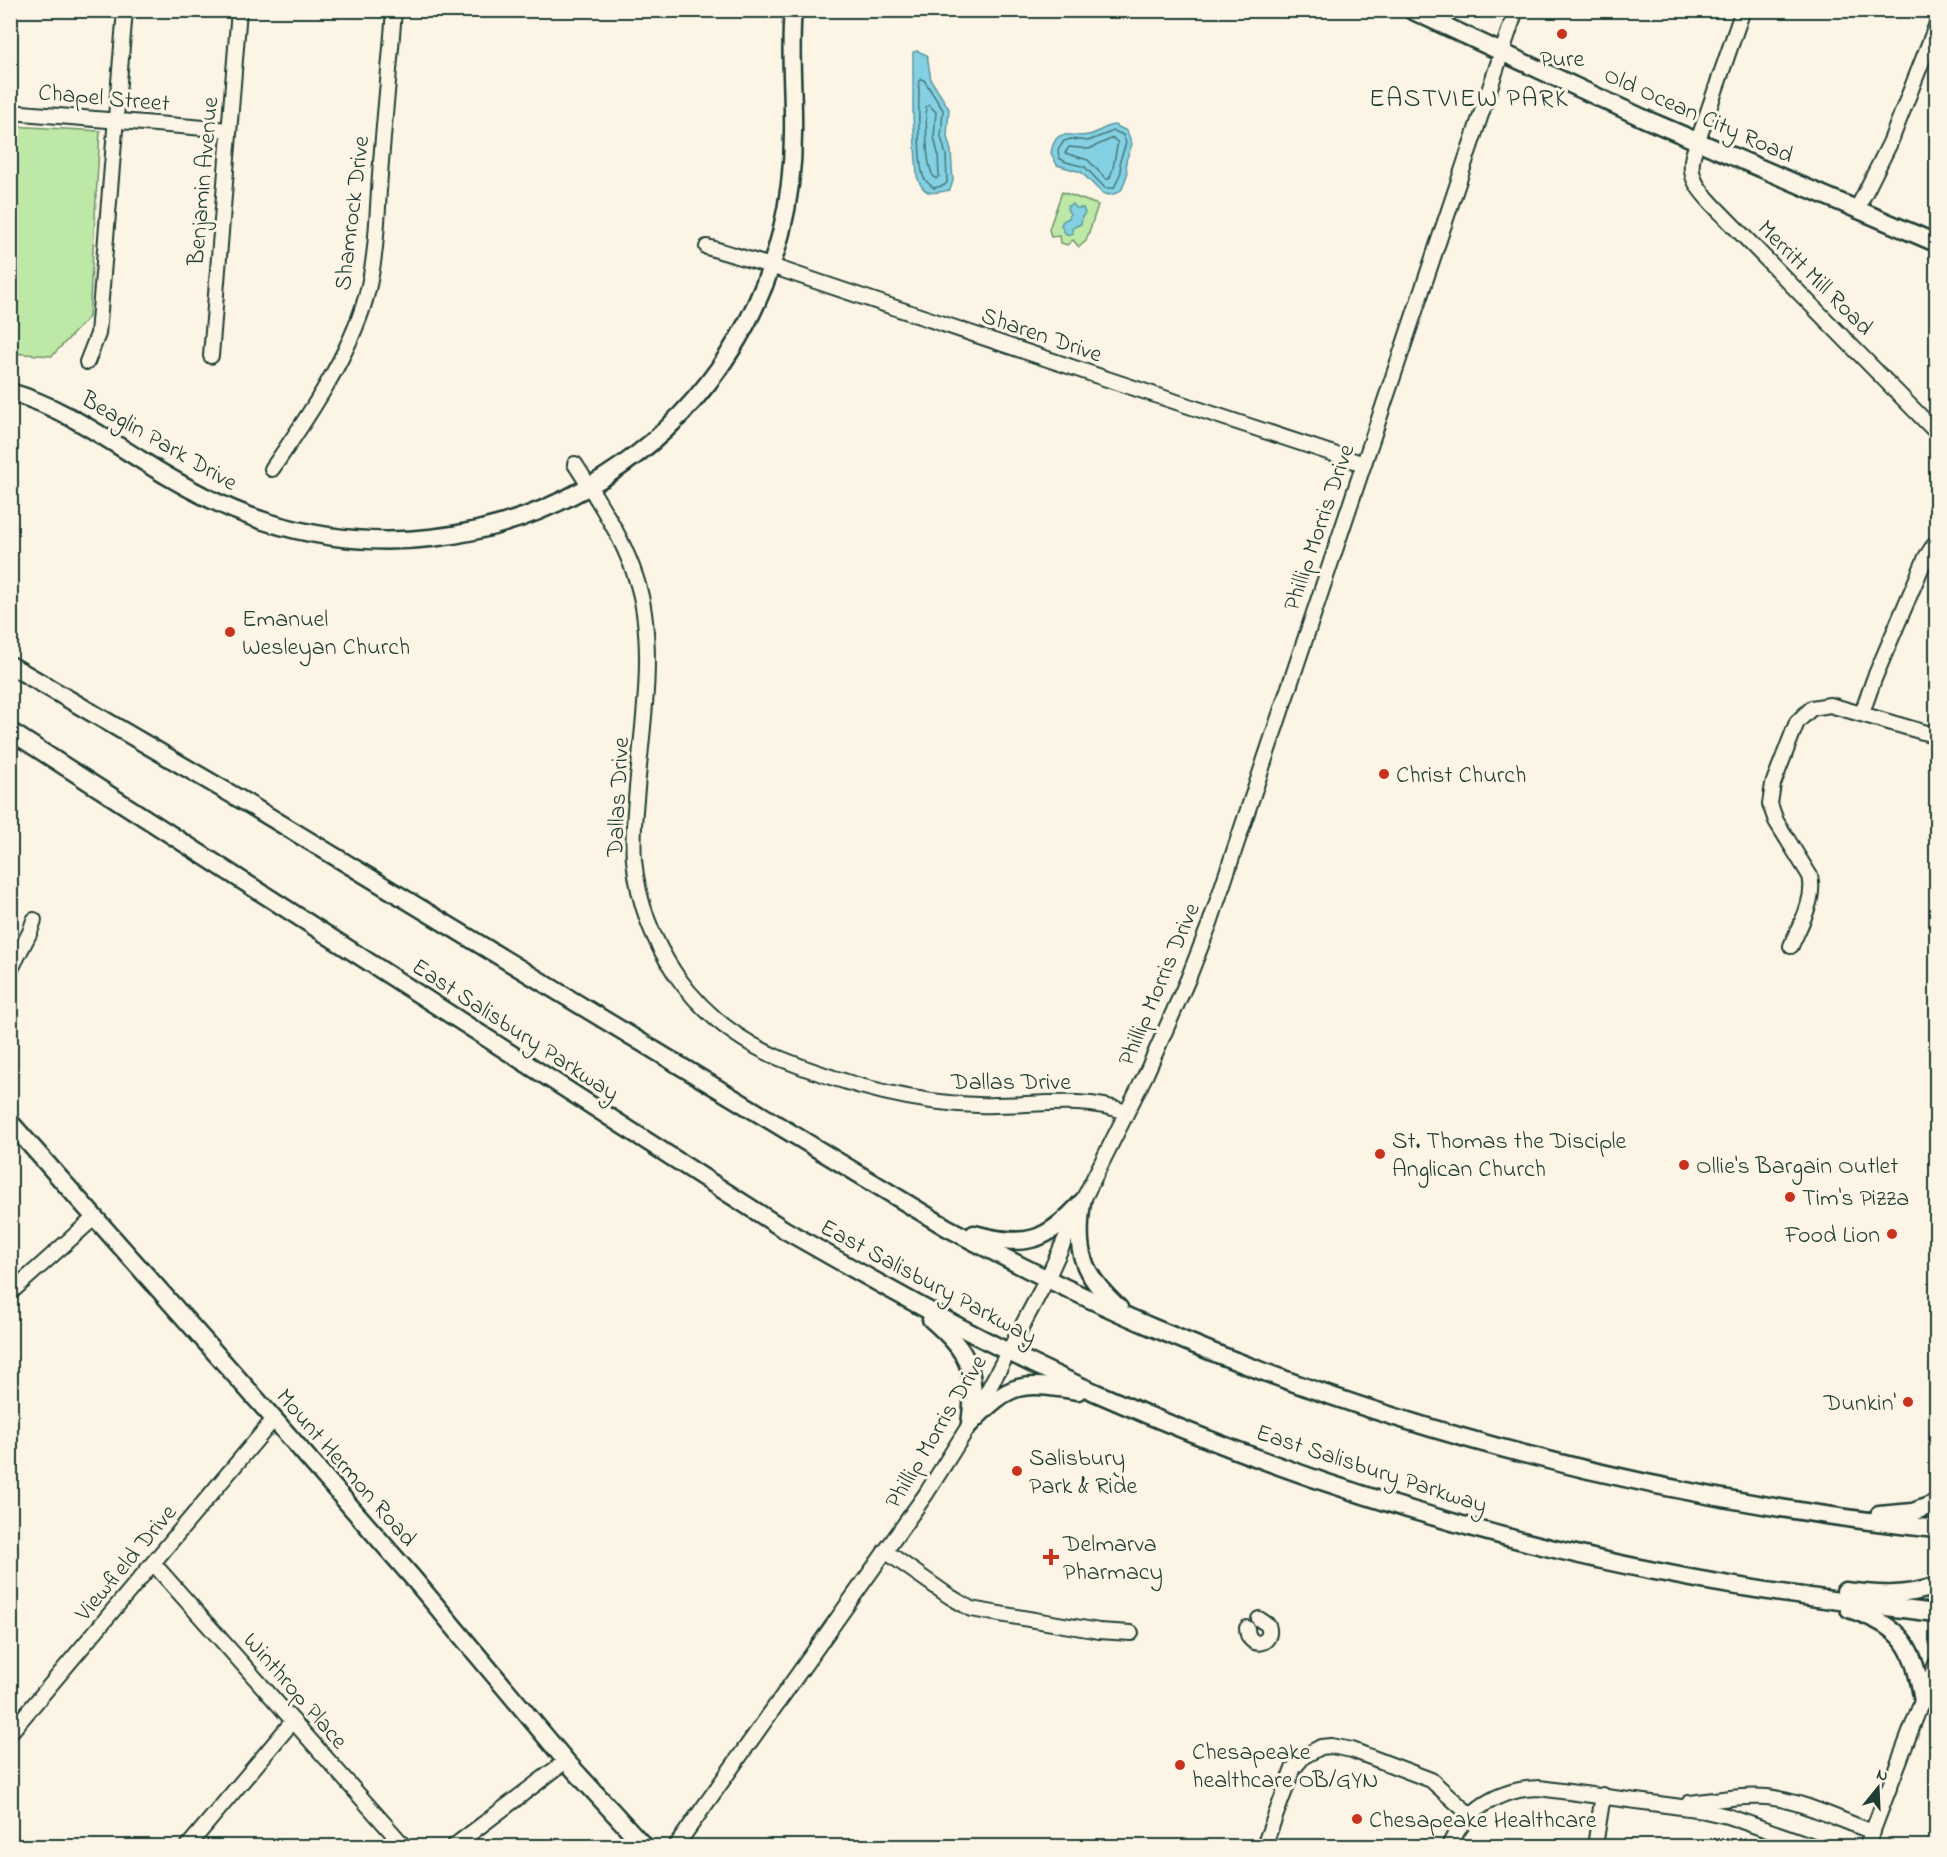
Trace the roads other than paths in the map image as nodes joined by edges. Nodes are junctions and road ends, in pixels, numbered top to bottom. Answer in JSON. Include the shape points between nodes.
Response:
{"nodes":[{"id":1,"x":125,"y":10,"type":"edge"},
{"id":2,"x":239,"y":10,"type":"edge"},
{"id":3,"x":394,"y":10,"type":"edge"},
{"id":4,"x":793,"y":10,"type":"edge"},
{"id":5,"x":1411,"y":10,"type":"edge"},
{"id":6,"x":1516,"y":10,"type":"edge"},
{"id":7,"x":1743,"y":10,"type":"edge"},
{"id":8,"x":1936,"y":27,"type":"edge"},
{"id":9,"x":1502,"y":52,"type":"junction"},
{"id":10,"x":10,"y":112,"type":"edge"},
{"id":11,"x":116,"y":119,"type":"junction"},
{"id":12,"x":229,"y":130,"type":"junction"},
{"id":13,"x":1697,"y":141,"type":"junction"},
{"id":14,"x":1857,"y":209,"type":"junction"},
{"id":15,"x":1936,"y":243,"type":"edge"},
{"id":16,"x":707,"y":247,"type":"dead end"},
{"id":17,"x":771,"y":266,"type":"junction"},
{"id":18,"x":212,"y":356,"type":"dead end"},
{"id":19,"x":87,"y":362,"type":"dead end"},
{"id":20,"x":10,"y":392,"type":"edge"},
{"id":21,"x":1936,"y":432,"type":"edge"},
{"id":22,"x":575,"y":464,"type":"dead end"},
{"id":23,"x":1364,"y":464,"type":"junction"},
{"id":24,"x":272,"y":469,"type":"dead end"},
{"id":25,"x":589,"y":487,"type":"junction"},
{"id":26,"x":1936,"y":542,"type":"edge"},
{"id":27,"x":10,"y":665,"type":"edge"},
{"id":28,"x":1862,"y":713,"type":"junction"},
{"id":29,"x":10,"y":731,"type":"edge"},
{"id":30,"x":1930,"y":734,"type":"dead end"},
{"id":31,"x":34,"y":920,"type":"dead end"},
{"id":32,"x":1791,"y":946,"type":"dead end"},
{"id":33,"x":10,"y":971,"type":"edge"},
{"id":34,"x":1126,"y":1113,"type":"junction"},
{"id":35,"x":10,"y":1122,"type":"edge"},
{"id":36,"x":1082,"y":1202,"type":"junction"},
{"id":37,"x":94,"y":1218,"type":"junction"},
{"id":38,"x":946,"y":1227,"type":"junction"},
{"id":39,"x":1047,"y":1279,"type":"junction"},
{"id":40,"x":10,"y":1293,"type":"edge"},
{"id":41,"x":912,"y":1303,"type":"junction"},
{"id":42,"x":1129,"y":1317,"type":"junction"},
{"id":43,"x":1009,"y":1352,"type":"junction"},
{"id":44,"x":1098,"y":1394,"type":"junction"},
{"id":45,"x":274,"y":1419,"type":"junction"},
{"id":46,"x":970,"y":1424,"type":"junction"},
{"id":47,"x":1936,"y":1503,"type":"edge"},
{"id":48,"x":1843,"y":1518,"type":"junction"},
{"id":49,"x":1936,"y":1529,"type":"edge"},
{"id":50,"x":885,"y":1551,"type":"junction"},
{"id":51,"x":153,"y":1563,"type":"junction"},
{"id":52,"x":1720,"y":1583,"type":"junction"},
{"id":53,"x":1936,"y":1586,"type":"edge"},
{"id":54,"x":1817,"y":1598,"type":"junction"},
{"id":55,"x":1936,"y":1613,"type":"edge"},
{"id":56,"x":1131,"y":1633,"type":"dead end"},
{"id":57,"x":1936,"y":1664,"type":"edge"},
{"id":58,"x":1936,"y":1689,"type":"edge"},
{"id":59,"x":1923,"y":1701,"type":"junction"},
{"id":60,"x":293,"y":1721,"type":"junction"},
{"id":61,"x":10,"y":1733,"type":"edge"},
{"id":62,"x":566,"y":1761,"type":"junction"},
{"id":63,"x":1603,"y":1795,"type":"junction"},
{"id":64,"x":1670,"y":1805,"type":"junction"},
{"id":65,"x":1470,"y":1815,"type":"junction"},
{"id":66,"x":1873,"y":1832,"type":"junction"},
{"id":67,"x":188,"y":1846,"type":"edge"},
{"id":68,"x":404,"y":1846,"type":"edge"},
{"id":69,"x":454,"y":1846,"type":"edge"},
{"id":70,"x":644,"y":1846,"type":"edge"},
{"id":71,"x":676,"y":1846,"type":"edge"},
{"id":72,"x":1264,"y":1846,"type":"edge"},
{"id":73,"x":1449,"y":1846,"type":"edge"},
{"id":74,"x":1595,"y":1846,"type":"edge"},
{"id":75,"x":1813,"y":1846,"type":"edge"},
{"id":76,"x":1867,"y":1846,"type":"edge"}],
"edges":[{"from":1,"to":11,"type":"street"},
{"from":2,"to":12,"type":"street","name":"Benjamin Avenue"},
{"from":3,"to":24,"type":"street","name":"Shamrock Drive","via":[[376,234],[365,299],[322,391]]},
{"from":4,"to":17,"type":"main road","name":"Beaglin Park Drive","via":[[792,167]]},
{"from":5,"to":9,"type":"main road","name":"Old Ocean City Road"},
{"from":6,"to":9,"type":"street","name":"Phillip Morris Drive"},
{"from":7,"to":13,"type":"street","name":"Merritt Mill Road"},
{"from":8,"to":14,"type":"street","via":[[1890,143]]},
{"from":9,"to":13,"type":"main road","name":"Old Ocean City Road"},
{"from":9,"to":23,"type":"street","name":"Phillip Morris Drive"},
{"from":10,"to":11,"type":"street","name":"Chapel Street"},
{"from":11,"to":12,"type":"street","name":"Chapel Street"},
{"from":11,"to":19,"type":"street","via":[[98,334]]},
{"from":12,"to":18,"type":"street","name":"Benjamin Avenue"},
{"from":13,"to":14,"type":"main road","name":"Old Ocean City Road"},
{"from":13,"to":21,"type":"street","name":"Merritt Mill Road","via":[[1691,173],[1703,195]]},
{"from":14,"to":15,"type":"main road","name":"Old Ocean City Road"},
{"from":16,"to":17,"type":"street","name":"Sharen Drive"},
{"from":17,"to":23,"type":"street","name":"Sharen Drive"},
{"from":17,"to":25,"type":"main road","name":"Beaglin Park Drive","via":[[740,336],[704,390],[650,445]]},
{"from":20,"to":25,"type":"main road","name":"Beaglin Park Drive","via":[[78,420],[223,506],[266,522],[327,536],[398,541],[477,531],[541,511]]},
{"from":22,"to":25,"type":"street","name":"Dallas Drive"},
{"from":23,"to":34,"type":"street","name":"Phillip Morris Drive","via":[[1210,923]]},
{"from":25,"to":34,"type":"street","name":"Dallas Drive","via":[[627,556],[645,621],[646,684],[634,827],[639,886],[661,951],[693,997],[723,1025],[758,1048],[868,1089],[941,1103],[1092,1104]]},
{"from":26,"to":28,"type":"street","via":[[1923,564]]},
{"from":27,"to":38,"type":"main road","name":"East Salisbury Parkway","via":[[250,805]]},
{"from":28,"to":30,"type":"street"},
{"from":28,"to":32,"type":"street","via":[[1830,705],[1803,714],[1773,784],[1772,812],[1812,885]]},
{"from":29,"to":41,"type":"main road","name":"East Salisbury Parkway","via":[[785,1230]]},
{"from":31,"to":33,"type":"street"},
{"from":34,"to":36,"type":"street","name":"Phillip Morris Drive"},
{"from":35,"to":37,"type":"main road","name":"Mount Hermon Road"},
{"from":36,"to":38,"type":"main road","via":[[1050,1232],[1023,1241],[1007,1242]]},
{"from":36,"to":39,"type":"street","name":"Phillip Morris Drive"},
{"from":36,"to":42,"type":"main road","via":[[1080,1253],[1102,1292]]},
{"from":37,"to":40,"type":"street"},
{"from":37,"to":45,"type":"main road","name":"Mount Hermon Road"},
{"from":38,"to":39,"type":"main road","name":"East Salisbury Parkway"},
{"from":39,"to":42,"type":"main road","name":"East Salisbury Parkway"},
{"from":39,"to":43,"type":"street","name":"Phillip Morris Drive"},
{"from":41,"to":43,"type":"main road","name":"East Salisbury Parkway"},
{"from":41,"to":46,"type":"main road","via":[[951,1338],[965,1357],[974,1388]]},
{"from":42,"to":48,"type":"main road","name":"East Salisbury Parkway","via":[[1297,1384],[1492,1445],[1686,1492]]},
{"from":43,"to":44,"type":"main road","name":"East Salisbury Parkway"},
{"from":43,"to":46,"type":"street","name":"Phillip Morris Drive"},
{"from":44,"to":46,"type":"main road","via":[[1026,1386],[1005,1393]]},
{"from":44,"to":52,"type":"main road","name":"East Salisbury Parkway","via":[[1253,1456],[1413,1509],[1575,1553]]},
{"from":45,"to":51,"type":"street","name":"Viewfield Drive"},
{"from":45,"to":62,"type":"main road","name":"Mount Hermon Road"},
{"from":46,"to":50,"type":"street","name":"Phillip Morris Drive"},
{"from":47,"to":48,"type":"main road","via":[[1913,1512]]},
{"from":48,"to":49,"type":"main road","name":"East Salisbury Parkway"},
{"from":50,"to":56,"type":"street","via":[[971,1609]]},
{"from":50,"to":71,"type":"street","name":"Phillip Morris Drive"},
{"from":51,"to":60,"type":"street","name":"Winthrop Place"},
{"from":51,"to":61,"type":"street","name":"Viewfield Drive"},
{"from":52,"to":53,"type":"main road","via":[[1749,1576],[1881,1594],[1910,1594]]},
{"from":52,"to":54,"type":"main road","name":"East Salisbury Parkway"},
{"from":54,"to":55,"type":"main road","name":"East Salisbury Parkway"},
{"from":54,"to":59,"type":"main road","via":[[1872,1618],[1898,1635],[1912,1654]]},
{"from":57,"to":59,"type":"street"},
{"from":58,"to":59,"type":"main road"},
{"from":59,"to":66,"type":"street"},
{"from":60,"to":67,"type":"street"},
{"from":60,"to":68,"type":"street","name":"Winthrop Place"},
{"from":62,"to":69,"type":"street"},
{"from":62,"to":70,"type":"main road","name":"Mount Hermon Road"},
{"from":63,"to":64,"type":"street"},
{"from":63,"to":65,"type":"street","via":[[1525,1788],[1492,1799]]},
{"from":63,"to":74,"type":"street"},
{"from":64,"to":66,"type":"street","via":[[1770,1797]]},
{"from":64,"to":75,"type":"street","via":[[1727,1816]]},
{"from":65,"to":72,"type":"street","via":[[1431,1780],[1331,1746],[1304,1756],[1293,1769]]},
{"from":65,"to":73,"type":"street"},
{"from":66,"to":76,"type":"street"}]}
